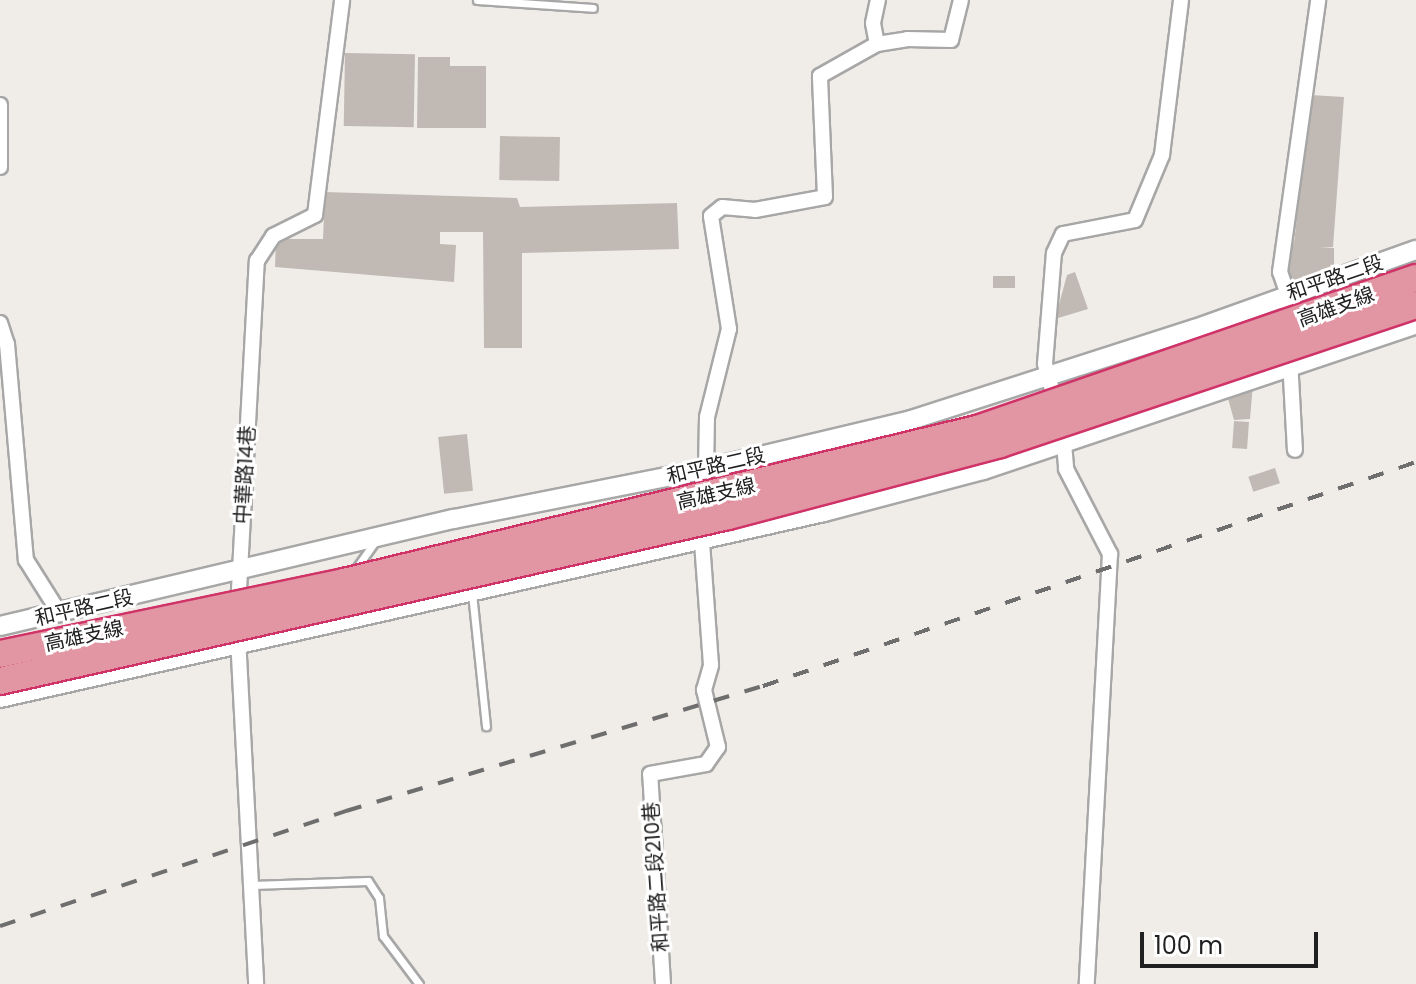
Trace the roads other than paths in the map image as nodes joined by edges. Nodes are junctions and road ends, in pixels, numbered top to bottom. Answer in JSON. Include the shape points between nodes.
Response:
{"nodes":[{"id":1,"x":342,"y":0,"type":"edge"},
{"id":2,"x":477,"y":0,"type":"edge"},
{"id":3,"x":878,"y":0,"type":"edge"},
{"id":4,"x":961,"y":0,"type":"edge"},
{"id":5,"x":1181,"y":0,"type":"edge"},
{"id":6,"x":1318,"y":0,"type":"edge"},
{"id":7,"x":593,"y":8,"type":"dead end"},
{"id":8,"x":877,"y":44,"type":"junction"},
{"id":9,"x":0,"y":105,"type":"edge"},
{"id":10,"x":0,"y":167,"type":"edge"},
{"id":11,"x":1416,"y":250,"type":"edge"},
{"id":12,"x":1416,"y":278,"type":"edge"},
{"id":13,"x":1288,"y":295,"type":"junction"},
{"id":14,"x":1416,"y":305,"type":"edge"},
{"id":15,"x":0,"y":323,"type":"edge"},
{"id":16,"x":1416,"y":324,"type":"edge"},
{"id":17,"x":1290,"y":368,"type":"junction"},
{"id":18,"x":1048,"y":378,"type":"junction"},
{"id":19,"x":1066,"y":441,"type":"junction"},
{"id":20,"x":1295,"y":450,"type":"dead end"},
{"id":21,"x":706,"y":469,"type":"junction"},
{"id":22,"x":376,"y":539,"type":"junction"},
{"id":23,"x":702,"y":541,"type":"junction"},
{"id":24,"x":239,"y":572,"type":"junction"},
{"id":25,"x":472,"y":589,"type":"junction"},
{"id":26,"x":237,"y":600,"type":"junction"},
{"id":27,"x":60,"y":614,"type":"junction"},
{"id":28,"x":0,"y":626,"type":"edge"},
{"id":29,"x":239,"y":646,"type":"junction"},
{"id":30,"x":0,"y":654,"type":"edge"},
{"id":31,"x":0,"y":681,"type":"edge"},
{"id":32,"x":0,"y":698,"type":"edge"},
{"id":33,"x":486,"y":726,"type":"dead end"},
{"id":34,"x":250,"y":885,"type":"junction"},
{"id":35,"x":256,"y":984,"type":"edge"},
{"id":36,"x":419,"y":984,"type":"edge"},
{"id":37,"x":663,"y":984,"type":"edge"},
{"id":38,"x":1087,"y":984,"type":"edge"}],
"edges":[{"from":1,"to":24,"type":"street","name":"中華路14巷","via":[[315,215],[273,236],[257,261]]},
{"from":2,"to":7,"type":"lane"},
{"from":3,"to":8,"type":"street","via":[[873,23]]},
{"from":4,"to":8,"type":"street","via":[[958,29],[951,40]]},
{"from":5,"to":18,"type":"street","via":[[1162,155],[1135,220],[1063,234],[1054,253],[1046,327]]},
{"from":6,"to":13,"type":"street","via":[[1280,272]]},
{"from":8,"to":21,"type":"street","via":[[820,76],[825,197],[755,210],[722,207],[711,216],[729,329],[707,417]]},
{"from":9,"to":10,"type":"street"},
{"from":11,"to":13,"type":"street","name":"和平路二段"},
{"from":12,"to":30,"type":"highway","name":"高雄支線","bridge":true,"via":[[977,429],[344,582]]},
{"from":13,"to":17,"type":"street"},
{"from":13,"to":18,"type":"street","name":"和平路二段"},
{"from":14,"to":31,"type":"highway","name":"高雄支線","bridge":true,"via":[[985,448],[728,516]]},
{"from":15,"to":27,"type":"street","via":[[7,344],[26,560]]},
{"from":16,"to":17,"type":"street"},
{"from":17,"to":19,"type":"street"},
{"from":17,"to":20,"type":"street"},
{"from":18,"to":19,"type":"street"},
{"from":18,"to":21,"type":"street","name":"和平路二段","via":[[911,420]]},
{"from":19,"to":23,"type":"street","via":[[983,470]]},
{"from":19,"to":38,"type":"street","via":[[1066,469],[1110,554]]},
{"from":21,"to":22,"type":"street","name":"和平路二段"},
{"from":22,"to":24,"type":"street","name":"和平路二段"},
{"from":22,"to":26,"type":"lane","via":[[349,575],[304,591]]},
{"from":23,"to":25,"type":"street"},
{"from":23,"to":37,"type":"street","name":"和平路二段210巷","via":[[711,665],[704,690],[718,747],[706,764],[650,774]]},
{"from":24,"to":26,"type":"street","name":"中華路14巷"},
{"from":24,"to":27,"type":"street","name":"和平路二段"},
{"from":25,"to":29,"type":"street"},
{"from":25,"to":33,"type":"lane"},
{"from":26,"to":29,"type":"street","name":"中華路14巷"},
{"from":27,"to":28,"type":"street","name":"和平路二段"},
{"from":29,"to":32,"type":"street"},
{"from":29,"to":34,"type":"street","name":"中華路14巷"},
{"from":34,"to":35,"type":"street","name":"中華路14巷"},
{"from":34,"to":36,"type":"lane","via":[[368,881],[379,898],[383,936]]}]}
